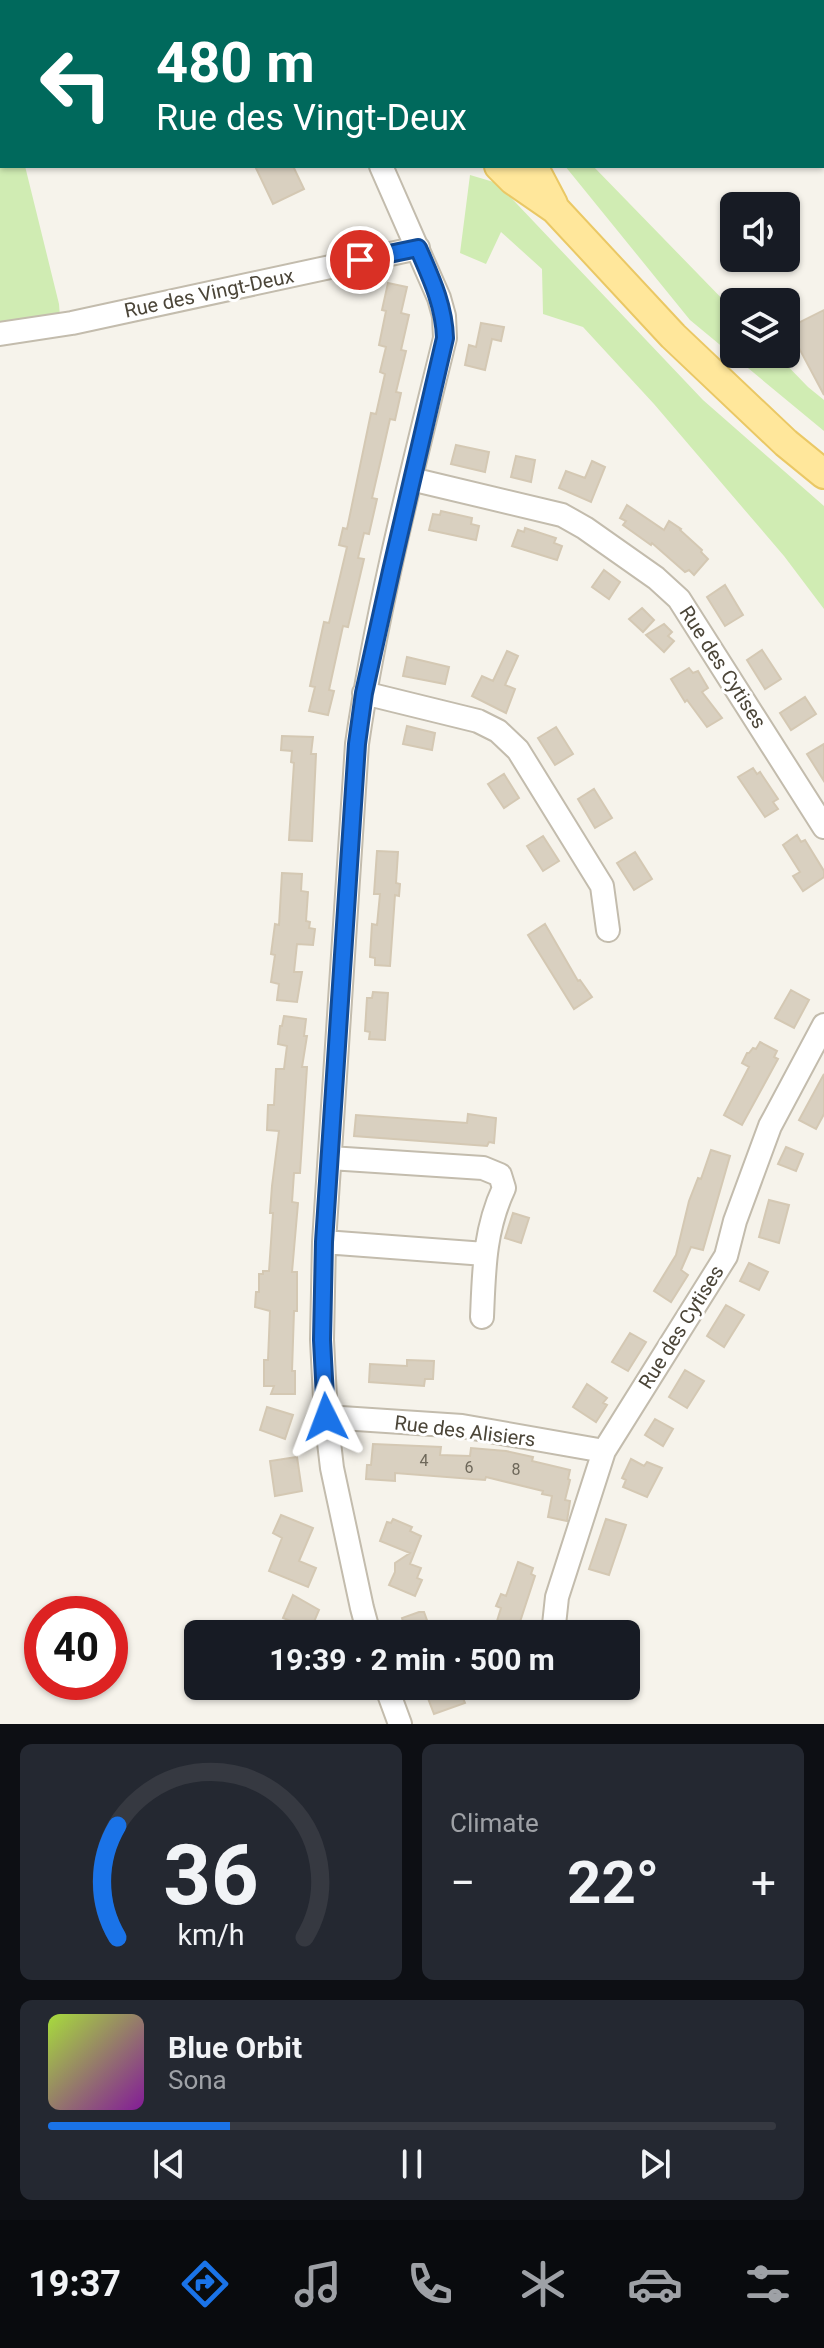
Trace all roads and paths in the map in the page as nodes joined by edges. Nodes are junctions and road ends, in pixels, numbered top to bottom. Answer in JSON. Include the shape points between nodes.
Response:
{"nodes":[{"id":1,"x":501,"y":168,"type":"edge"},
{"id":2,"x":534,"y":168,"type":"edge"},
{"id":3,"x":391,"y":171,"type":"edge"},
{"id":4,"x":555,"y":209,"type":"junction"},
{"id":5,"x":418,"y":248,"type":"junction"},
{"id":6,"x":0,"y":334,"type":"edge"},
{"id":7,"x":824,"y":474,"type":"edge"},
{"id":8,"x":411,"y":479,"type":"junction"},
{"id":9,"x":364,"y":693,"type":"junction"},
{"id":10,"x":824,"y":827,"type":"edge"},
{"id":11,"x":608,"y":930,"type":"dead end"},
{"id":12,"x":824,"y":1025,"type":"edge"},
{"id":13,"x":330,"y":1158,"type":"junction"},
{"id":14,"x":324,"y":1242,"type":"junction"},
{"id":15,"x":485,"y":1254,"type":"junction"},
{"id":16,"x":482,"y":1317,"type":"dead end"},
{"id":17,"x":326,"y":1417,"type":"junction"},
{"id":18,"x":604,"y":1451,"type":"junction"},
{"id":19,"x":366,"y":1620,"type":"edge"},
{"id":20,"x":555,"y":1620,"type":"edge"},
{"id":21,"x":391,"y":1700,"type":"edge"},
{"id":22,"x":400,"y":1724,"type":"edge"}],
"edges":[{"from":1,"to":4,"type":"main road"},
{"from":2,"to":4,"type":"main road"},
{"from":3,"to":5,"type":"street"},
{"from":4,"to":7,"type":"main road","via":[[673,336]]},
{"from":5,"to":6,"type":"street","name":"Rue des Vingt-Deux"},
{"from":5,"to":8,"type":"street","via":[[439,298],[445,338]]},
{"from":8,"to":9,"type":"street"},
{"from":8,"to":10,"type":"street","name":"Rue des Cytises","via":[[562,515],[656,578],[679,599]]},
{"from":9,"to":11,"type":"street","via":[[478,721],[518,750],[602,886]]},
{"from":9,"to":13,"type":"street"},
{"from":12,"to":18,"type":"street","name":"Rue des Cytises","via":[[770,1126],[726,1256]]},
{"from":13,"to":14,"type":"street"},
{"from":13,"to":15,"type":"street","via":[[483,1168],[500,1175],[504,1188],[493,1211]]},
{"from":14,"to":15,"type":"street"},
{"from":14,"to":17,"type":"street"},
{"from":15,"to":16,"type":"street"},
{"from":17,"to":18,"type":"street","name":"Rue des Alisiers","via":[[462,1426]]},
{"from":17,"to":19,"type":"street"},
{"from":18,"to":20,"type":"street","name":"Rue des Cytises","via":[[557,1597]]},
{"from":21,"to":22,"type":"street"}]}
